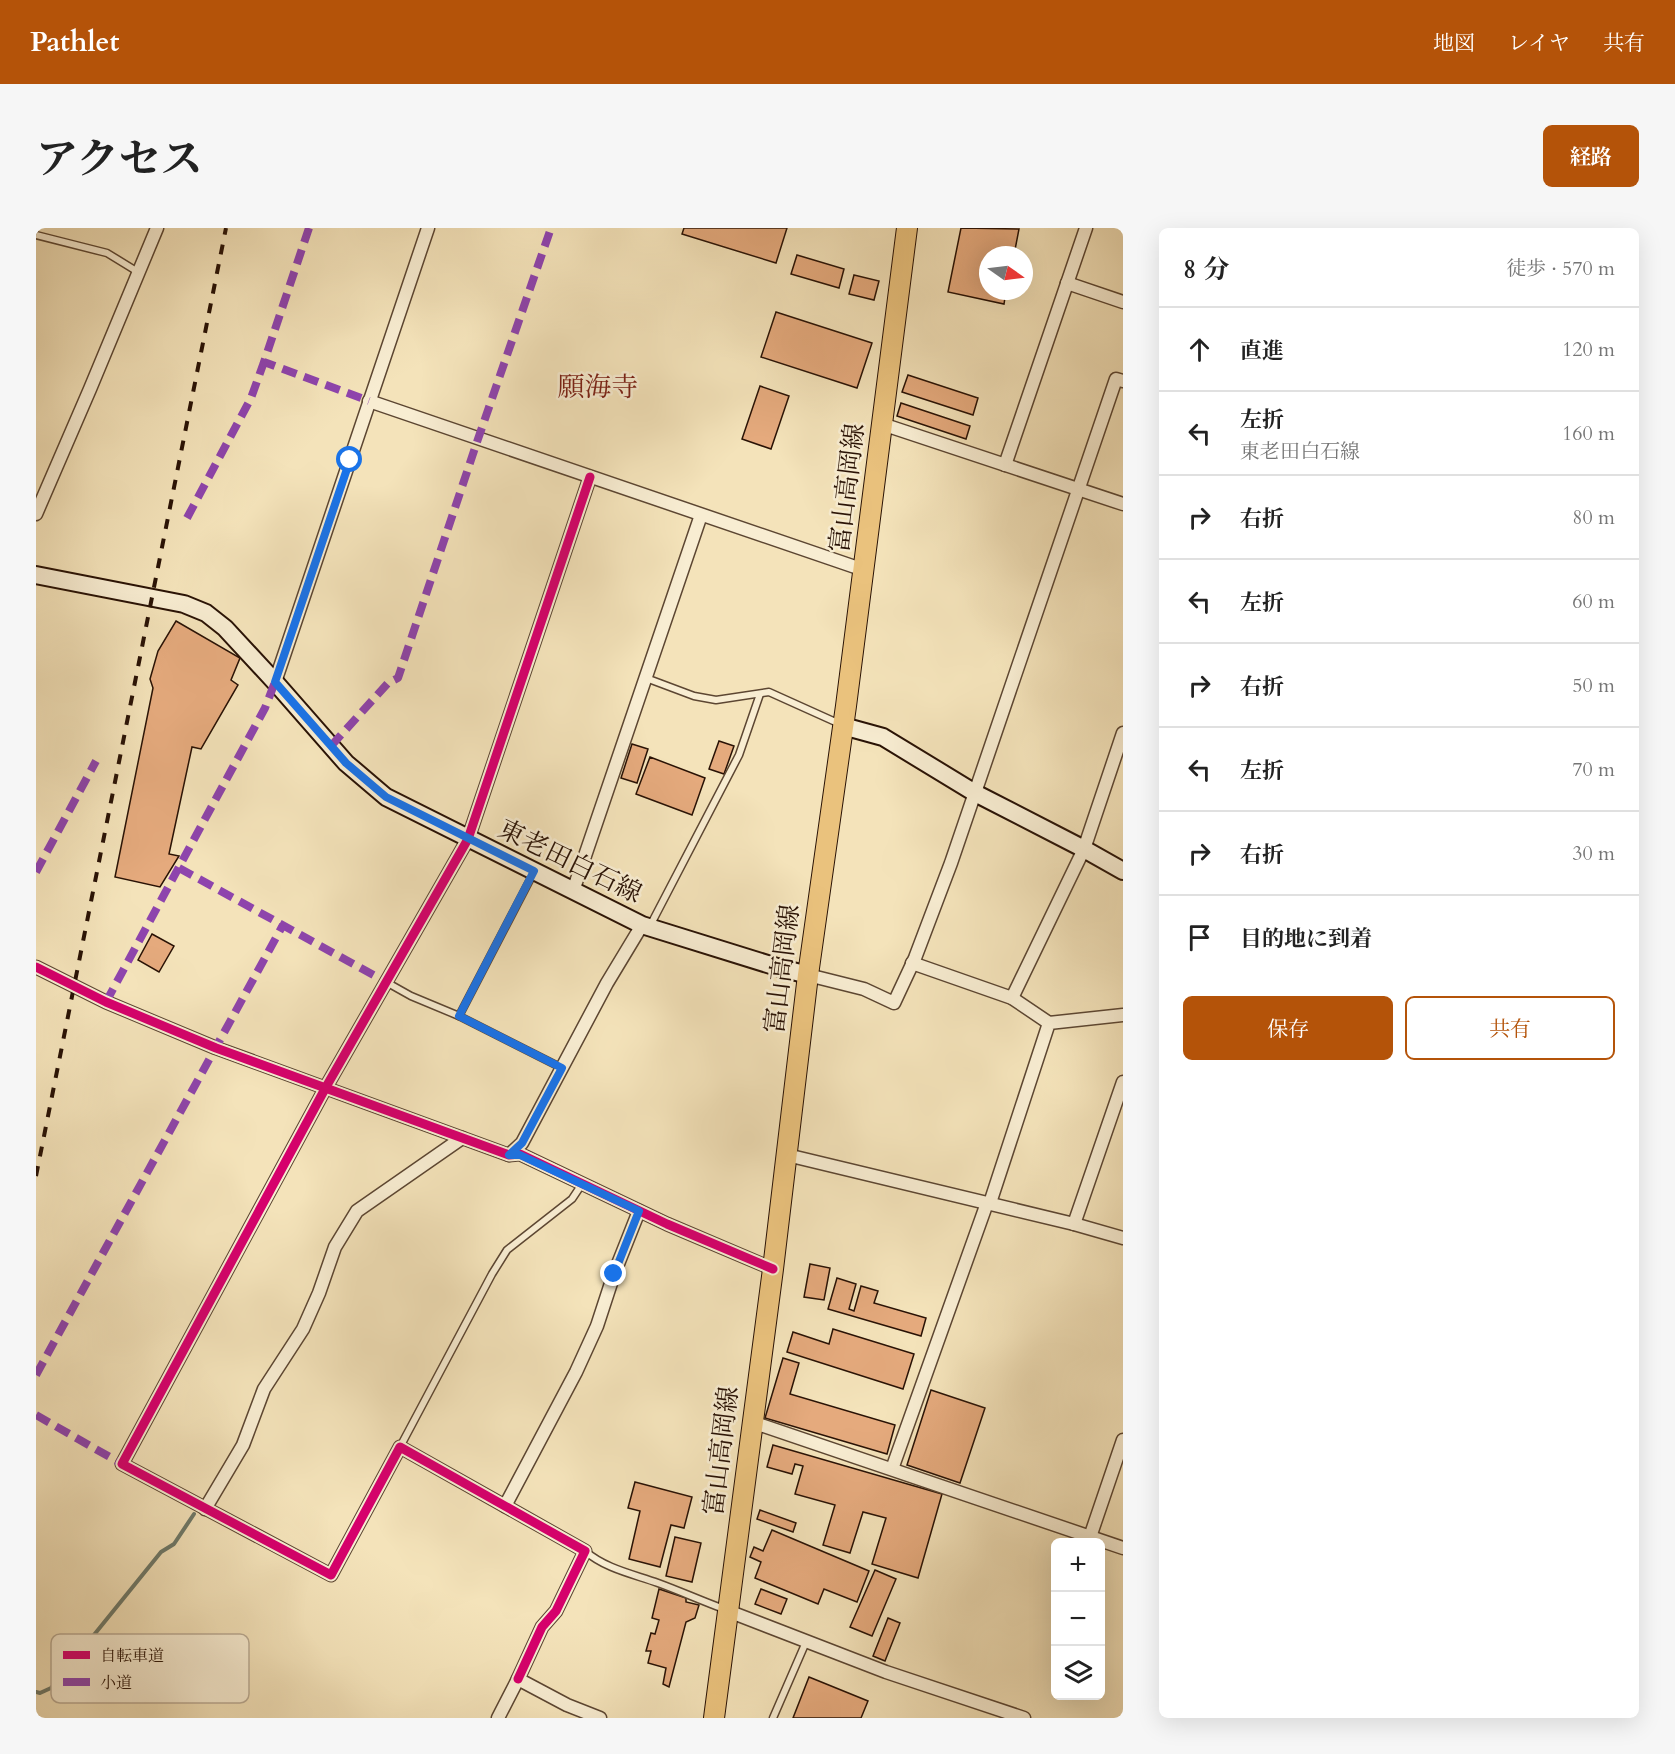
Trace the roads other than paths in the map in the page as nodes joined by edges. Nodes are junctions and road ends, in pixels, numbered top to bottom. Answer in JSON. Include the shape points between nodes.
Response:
{"nodes":[{"id":1,"x":157,"y":228,"type":"edge"},
{"id":2,"x":428,"y":228,"type":"edge"},
{"id":3,"x":907,"y":228,"type":"edge"},
{"id":4,"x":1086,"y":228,"type":"edge"},
{"id":5,"x":36,"y":235,"type":"edge"},
{"id":6,"x":138,"y":272,"type":"junction"},
{"id":7,"x":1067,"y":283,"type":"junction"},
{"id":8,"x":1123,"y":303,"type":"edge"},
{"id":9,"x":1123,"y":381,"type":"edge"},
{"id":10,"x":369,"y":401,"type":"junction"},
{"id":11,"x":882,"y":424,"type":"junction"},
{"id":12,"x":1005,"y":465,"type":"junction"},
{"id":13,"x":590,"y":477,"type":"junction"},
{"id":14,"x":1078,"y":489,"type":"junction"},
{"id":15,"x":1123,"y":504,"type":"edge"},
{"id":16,"x":36,"y":514,"type":"edge"},
{"id":17,"x":701,"y":515,"type":"junction"},
{"id":18,"x":864,"y":570,"type":"junction"},
{"id":19,"x":36,"y":575,"type":"edge"},
{"id":20,"x":646,"y":678,"type":"junction"},
{"id":21,"x":275,"y":682,"type":"junction"},
{"id":22,"x":760,"y":694,"type":"junction"},
{"id":23,"x":843,"y":726,"type":"junction"},
{"id":24,"x":1123,"y":733,"type":"edge"},
{"id":25,"x":975,"y":793,"type":"junction"},
{"id":26,"x":468,"y":839,"type":"junction"},
{"id":27,"x":1084,"y":849,"type":"junction"},
{"id":28,"x":534,"y":871,"type":"junction"},
{"id":29,"x":1123,"y":871,"type":"edge"},
{"id":30,"x":573,"y":891,"type":"junction"},
{"id":31,"x":646,"y":926,"type":"junction"},
{"id":32,"x":912,"y":963,"type":"junction"},
{"id":33,"x":36,"y":968,"type":"edge"},
{"id":34,"x":808,"y":975,"type":"junction"},
{"id":35,"x":386,"y":982,"type":"junction"},
{"id":36,"x":1012,"y":998,"type":"junction"},
{"id":37,"x":1123,"y":1015,"type":"edge"},
{"id":38,"x":459,"y":1016,"type":"junction"},
{"id":39,"x":1049,"y":1023,"type":"junction"},
{"id":40,"x":562,"y":1068,"type":"junction"},
{"id":41,"x":1123,"y":1082,"type":"edge"},
{"id":42,"x":326,"y":1087,"type":"junction"},
{"id":43,"x":462,"y":1138,"type":"junction"},
{"id":44,"x":509,"y":1155,"type":"junction"},
{"id":45,"x":787,"y":1155,"type":"junction"},
{"id":46,"x":582,"y":1184,"type":"junction"},
{"id":47,"x":988,"y":1203,"type":"junction"},
{"id":48,"x":639,"y":1211,"type":"junction"},
{"id":49,"x":1074,"y":1224,"type":"junction"},
{"id":50,"x":1123,"y":1238,"type":"edge"},
{"id":51,"x":773,"y":1269,"type":"junction"},
{"id":52,"x":752,"y":1422,"type":"junction"},
{"id":53,"x":1123,"y":1440,"type":"edge"},
{"id":54,"x":400,"y":1447,"type":"junction"},
{"id":55,"x":892,"y":1469,"type":"junction"},
{"id":56,"x":505,"y":1506,"type":"junction"},
{"id":57,"x":206,"y":1509,"type":"junction"},
{"id":58,"x":1090,"y":1537,"type":"junction"},
{"id":59,"x":1123,"y":1548,"type":"edge"},
{"id":60,"x":585,"y":1551,"type":"junction"},
{"id":61,"x":728,"y":1611,"type":"junction"},
{"id":62,"x":806,"y":1642,"type":"junction"},
{"id":63,"x":518,"y":1679,"type":"junction"},
{"id":64,"x":498,"y":1718,"type":"edge"},
{"id":65,"x":600,"y":1718,"type":"edge"},
{"id":66,"x":714,"y":1718,"type":"edge"},
{"id":67,"x":773,"y":1718,"type":"edge"},
{"id":68,"x":1024,"y":1718,"type":"edge"}],
"edges":[{"from":1,"to":6,"type":"street"},
{"from":2,"to":10,"type":"street"},
{"from":3,"to":11,"type":"main road","name":"富山高岡線"},
{"from":4,"to":7,"type":"street"},
{"from":5,"to":6,"type":"lane","via":[[107,253]]},
{"from":6,"to":16,"type":"street"},
{"from":7,"to":8,"type":"street"},
{"from":7,"to":12,"type":"street"},
{"from":9,"to":14,"type":"street","via":[[1116,379]]},
{"from":10,"to":13,"type":"street"},
{"from":10,"to":21,"type":"street"},
{"from":11,"to":12,"type":"street"},
{"from":11,"to":18,"type":"main road","name":"富山高岡線"},
{"from":12,"to":14,"type":"street"},
{"from":13,"to":17,"type":"street"},
{"from":13,"to":26,"type":"street"},
{"from":14,"to":15,"type":"street"},
{"from":14,"to":25,"type":"street"},
{"from":17,"to":18,"type":"street"},
{"from":17,"to":20,"type":"street"},
{"from":18,"to":23,"type":"main road","name":"富山高岡線"},
{"from":19,"to":21,"type":"main road","name":"東老田白石線","via":[[184,604],[206,613]]},
{"from":20,"to":22,"type":"lane","via":[[716,700]]},
{"from":20,"to":30,"type":"street"},
{"from":21,"to":26,"type":"main road","name":"東老田白石線","via":[[346,763],[386,797]]},
{"from":22,"to":23,"type":"lane","via":[[769,692]]},
{"from":22,"to":31,"type":"lane","via":[[739,755]]},
{"from":23,"to":25,"type":"main road","via":[[883,737]]},
{"from":23,"to":34,"type":"main road","name":"富山高岡線"},
{"from":24,"to":27,"type":"street"},
{"from":25,"to":27,"type":"main road"},
{"from":25,"to":32,"type":"street"},
{"from":26,"to":28,"type":"main road","name":"東老田白石線"},
{"from":26,"to":35,"type":"street"},
{"from":27,"to":29,"type":"main road"},
{"from":27,"to":36,"type":"street"},
{"from":28,"to":30,"type":"main road","name":"東老田白石線"},
{"from":28,"to":38,"type":"lane"},
{"from":30,"to":31,"type":"main road","name":"東老田白石線"},
{"from":31,"to":34,"type":"main road","name":"東老田白石線"},
{"from":31,"to":40,"type":"street","via":[[607,984]]},
{"from":32,"to":34,"type":"street","via":[[894,1003],[864,989]]},
{"from":32,"to":36,"type":"street"},
{"from":33,"to":42,"type":"street","via":[[216,1048]]},
{"from":34,"to":45,"type":"main road","name":"富山高岡線"},
{"from":35,"to":38,"type":"lane"},
{"from":35,"to":42,"type":"street"},
{"from":36,"to":39,"type":"street"},
{"from":37,"to":39,"type":"street"},
{"from":38,"to":40,"type":"lane"},
{"from":39,"to":47,"type":"street"},
{"from":40,"to":44,"type":"street","via":[[522,1143]]},
{"from":41,"to":49,"type":"street"},
{"from":42,"to":43,"type":"street"},
{"from":42,"to":57,"type":"street","via":[[122,1464]]},
{"from":43,"to":44,"type":"street"},
{"from":43,"to":57,"type":"street","via":[[357,1211],[335,1247],[303,1329],[264,1389],[243,1445]]},
{"from":44,"to":46,"type":"street","via":[[520,1155]]},
{"from":45,"to":47,"type":"street"},
{"from":45,"to":51,"type":"main road","name":"富山高岡線"},
{"from":46,"to":48,"type":"street"},
{"from":46,"to":54,"type":"lane","via":[[572,1199],[507,1250]]},
{"from":47,"to":49,"type":"street"},
{"from":47,"to":55,"type":"street"},
{"from":48,"to":51,"type":"street"},
{"from":48,"to":56,"type":"street","via":[[597,1326]]},
{"from":49,"to":50,"type":"street"},
{"from":51,"to":52,"type":"main road","name":"富山高岡線"},
{"from":52,"to":55,"type":"street"},
{"from":52,"to":61,"type":"main road","name":"富山高岡線"},
{"from":53,"to":58,"type":"street"},
{"from":54,"to":56,"type":"street"},
{"from":54,"to":57,"type":"street","via":[[331,1575]]},
{"from":55,"to":58,"type":"street"},
{"from":56,"to":60,"type":"street"},
{"from":58,"to":59,"type":"street"},
{"from":60,"to":61,"type":"lane","via":[[595,1560]]},
{"from":60,"to":63,"type":"street"},
{"from":61,"to":62,"type":"street"},
{"from":61,"to":66,"type":"main road","name":"富山高岡線"},
{"from":62,"to":67,"type":"lane"},
{"from":62,"to":68,"type":"street"},
{"from":63,"to":64,"type":"street"},
{"from":63,"to":65,"type":"street"}]}
